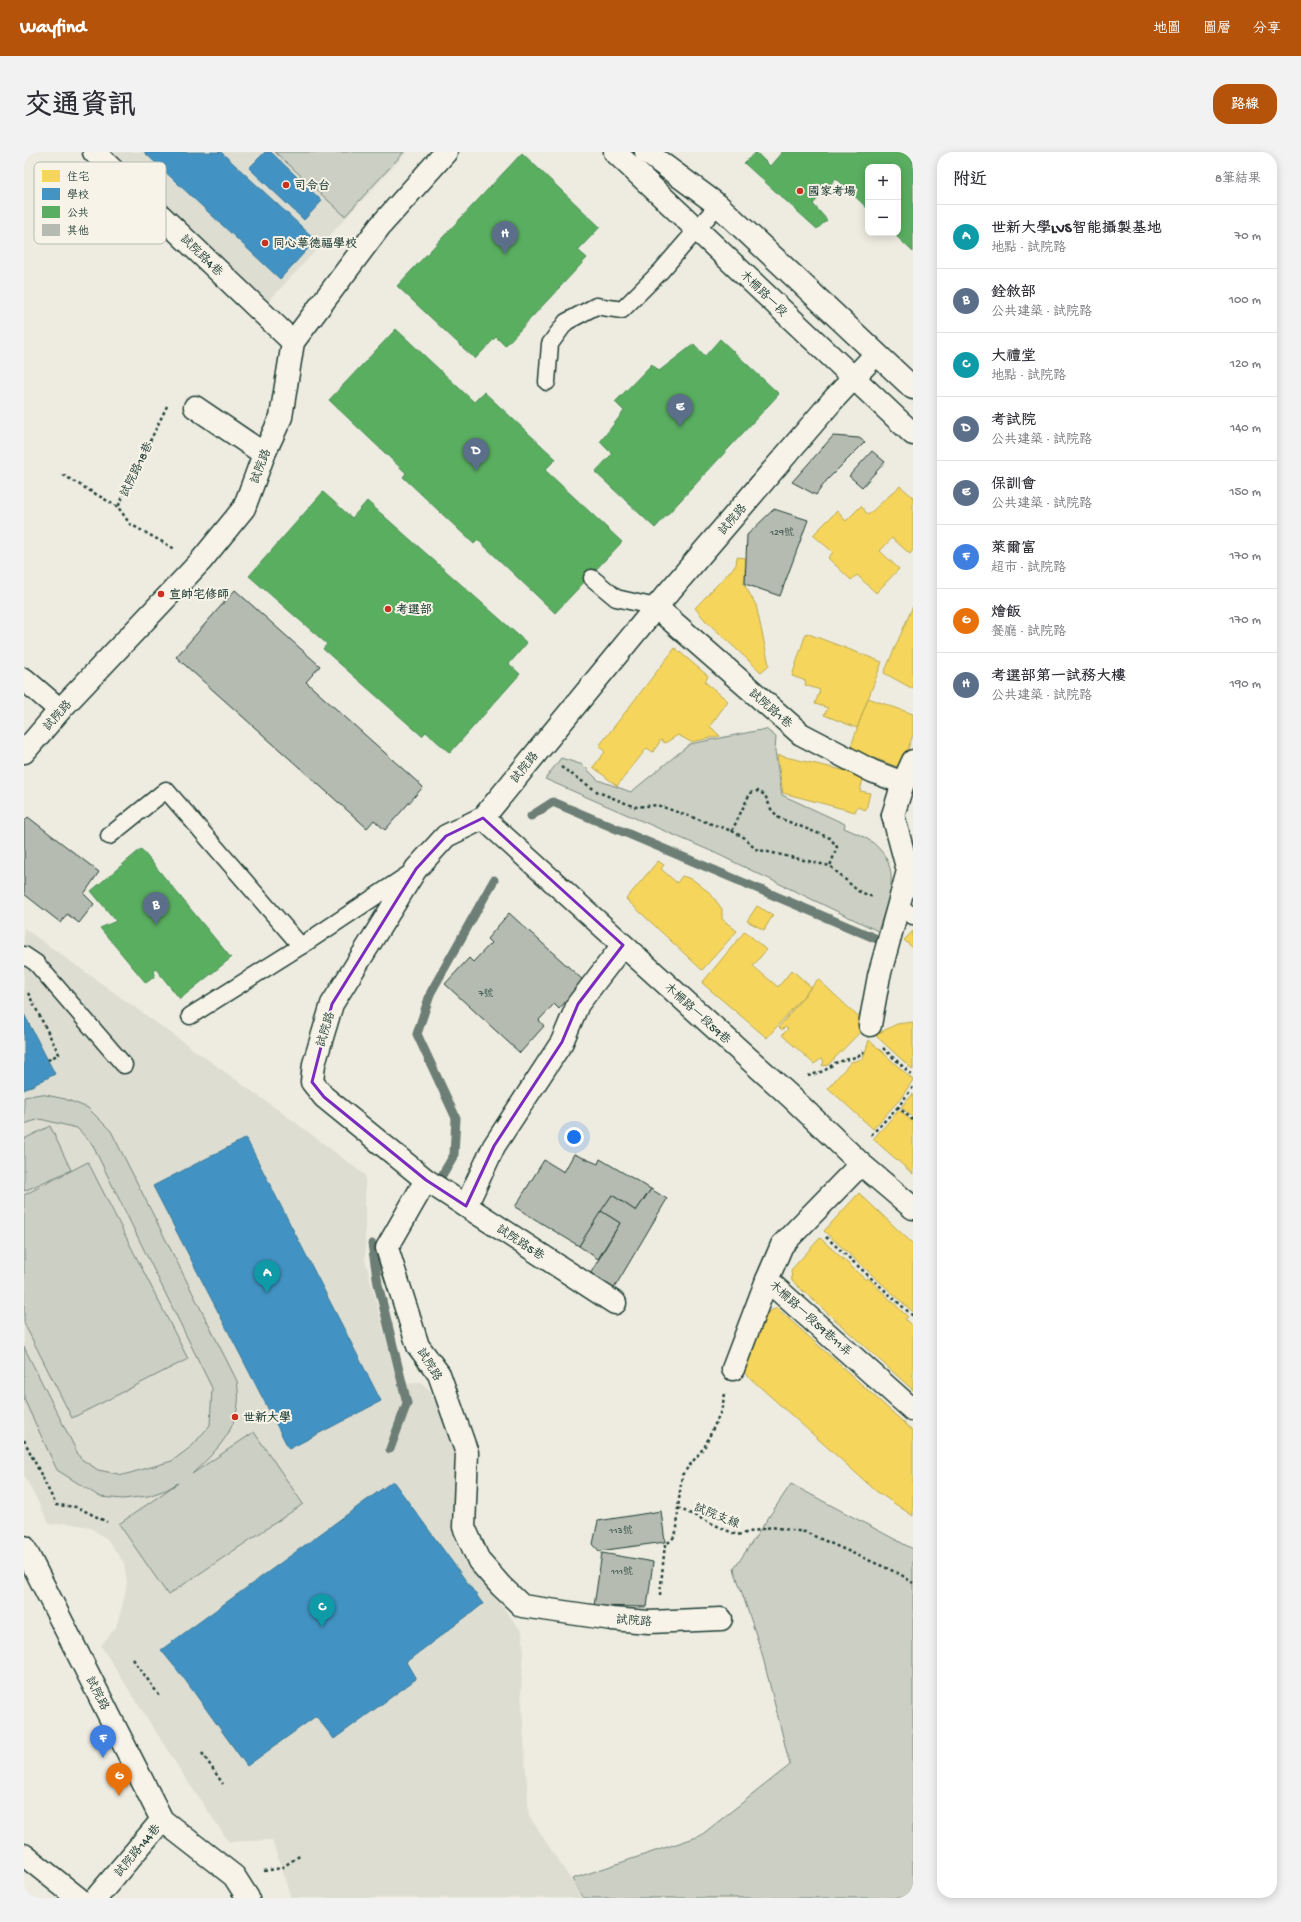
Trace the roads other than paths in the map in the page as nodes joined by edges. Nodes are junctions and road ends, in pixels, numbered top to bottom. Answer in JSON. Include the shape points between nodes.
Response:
{"nodes":[{"id":1,"x":94,"y":152,"type":"edge"},
{"id":2,"x":446,"y":152,"type":"edge"},
{"id":3,"x":615,"y":152,"type":"edge"},
{"id":4,"x":646,"y":152,"type":"edge"},
{"id":5,"x":104,"y":162,"type":"edge"},
{"id":6,"x":718,"y":205,"type":"junction"},
{"id":7,"x":166,"y":221,"type":"edge"},
{"id":8,"x":696,"y":229,"type":"junction"},
{"id":9,"x":293,"y":342,"type":"junction"},
{"id":10,"x":876,"y":354,"type":"junction"},
{"id":11,"x":854,"y":379,"type":"junction"},
{"id":12,"x":547,"y":382,"type":"dead end"},
{"id":13,"x":913,"y":388,"type":"edge"},
{"id":14,"x":195,"y":407,"type":"dead end"},
{"id":15,"x":912,"y":432,"type":"edge"},
{"id":16,"x":264,"y":454,"type":"junction"},
{"id":17,"x":592,"y":578,"type":"dead end"},
{"id":18,"x":656,"y":608,"type":"junction"},
{"id":19,"x":24,"y":679,"type":"edge"},
{"id":20,"x":60,"y":710,"type":"junction"},
{"id":21,"x":24,"y":752,"type":"edge"},
{"id":22,"x":913,"y":761,"type":"edge"},
{"id":23,"x":903,"y":783,"type":"junction"},
{"id":24,"x":893,"y":815,"type":"junction"},
{"id":25,"x":483,"y":818,"type":"junction"},
{"id":26,"x":913,"y":834,"type":"edge"},
{"id":27,"x":109,"y":836,"type":"dead end"},
{"id":28,"x":416,"y":869,"type":"junction"},
{"id":29,"x":906,"y":911,"type":"edge"},
{"id":30,"x":623,"y":945,"type":"junction"},
{"id":31,"x":301,"y":946,"type":"junction"},
{"id":32,"x":24,"y":955,"type":"edge"},
{"id":33,"x":190,"y":1016,"type":"dead end"},
{"id":34,"x":870,"y":1030,"type":"road end"},
{"id":35,"x":124,"y":1065,"type":"dead end"},
{"id":36,"x":861,"y":1164,"type":"junction"},
{"id":37,"x":426,"y":1180,"type":"junction"},
{"id":38,"x":466,"y":1206,"type":"junction"},
{"id":39,"x":912,"y":1206,"type":"edge"},
{"id":40,"x":767,"y":1280,"type":"junction"},
{"id":41,"x":615,"y":1303,"type":"dead end"},
{"id":42,"x":733,"y":1369,"type":"road end"},
{"id":43,"x":913,"y":1410,"type":"edge"},
{"id":44,"x":24,"y":1548,"type":"edge"},
{"id":45,"x":721,"y":1619,"type":"dead end"},
{"id":46,"x":162,"y":1820,"type":"junction"},
{"id":47,"x":24,"y":1855,"type":"edge"},
{"id":48,"x":78,"y":1898,"type":"edge"},
{"id":49,"x":96,"y":1898,"type":"edge"},
{"id":50,"x":248,"y":1898,"type":"edge"}],
"edges":[{"from":1,"to":5,"type":"street","name":"試院路4巷"},
{"from":2,"to":9,"type":"street","name":"試院路","via":[[380,226]]},
{"from":3,"to":8,"type":"street","name":"木柵路一段"},
{"from":4,"to":6,"type":"street"},
{"from":6,"to":8,"type":"lane"},
{"from":6,"to":10,"type":"street"},
{"from":7,"to":9,"type":"street","name":"試院路4巷"},
{"from":8,"to":11,"type":"street","name":"木柵路一段"},
{"from":8,"to":12,"type":"lane","via":[[661,271],[622,310],[596,306],[566,322],[550,344]]},
{"from":9,"to":16,"type":"street","name":"試院路","via":[[281,417]]},
{"from":10,"to":11,"type":"street","name":"試院路"},
{"from":10,"to":13,"type":"street"},
{"from":11,"to":15,"type":"street","name":"木柵路一段"},
{"from":11,"to":18,"type":"street","name":"試院路"},
{"from":14,"to":16,"type":"street"},
{"from":16,"to":20,"type":"street","name":"試院路","via":[[244,508],[200,562]]},
{"from":17,"to":18,"type":"lane","via":[[616,598]]},
{"from":18,"to":23,"type":"street","name":"試院路1巷","via":[[801,734],[872,771]]},
{"from":18,"to":25,"type":"street","name":"試院路"},
{"from":19,"to":20,"type":"street"},
{"from":20,"to":21,"type":"street","name":"試院路"},
{"from":22,"to":23,"type":"street"},
{"from":23,"to":24,"type":"street"},
{"from":24,"to":26,"type":"street"},
{"from":24,"to":29,"type":"street","via":[[908,871]]},
{"from":25,"to":28,"type":"street","name":"試院路","via":[[446,836]]},
{"from":25,"to":30,"type":"street","name":"木柵路一段59巷"},
{"from":27,"to":31,"type":"lane","via":[[166,790]]},
{"from":28,"to":31,"type":"lane"},
{"from":28,"to":37,"type":"street","name":"試院路","via":[[332,1004],[314,1064],[312,1082],[324,1096]]},
{"from":29,"to":34,"type":"street","via":[[879,976]]},
{"from":30,"to":36,"type":"street","name":"木柵路一段59巷"},
{"from":30,"to":38,"type":"street","via":[[578,1004],[562,1042],[494,1146]]},
{"from":31,"to":33,"type":"lane"},
{"from":32,"to":35,"type":"lane","via":[[36,963]]},
{"from":36,"to":39,"type":"street","name":"木柵路一段59巷"},
{"from":36,"to":40,"type":"street","name":"木柵路一段59巷11弄","via":[[782,1245]]},
{"from":37,"to":38,"type":"street","name":"試院路5巷"},
{"from":37,"to":45,"type":"street","name":"試院路","via":[[387,1248],[418,1346],[439,1374],[467,1453],[464,1527],[479,1561],[522,1606],[650,1622]]},
{"from":38,"to":41,"type":"street","name":"試院路5巷"},
{"from":40,"to":42,"type":"street"},
{"from":40,"to":43,"type":"street","name":"木柵路一段59巷11弄"},
{"from":44,"to":46,"type":"street","name":"試院路"},
{"from":46,"to":49,"type":"street","name":"試院路144巷"},
{"from":46,"to":50,"type":"street","name":"試院路","via":[[234,1876]]},
{"from":47,"to":48,"type":"street"}]}
